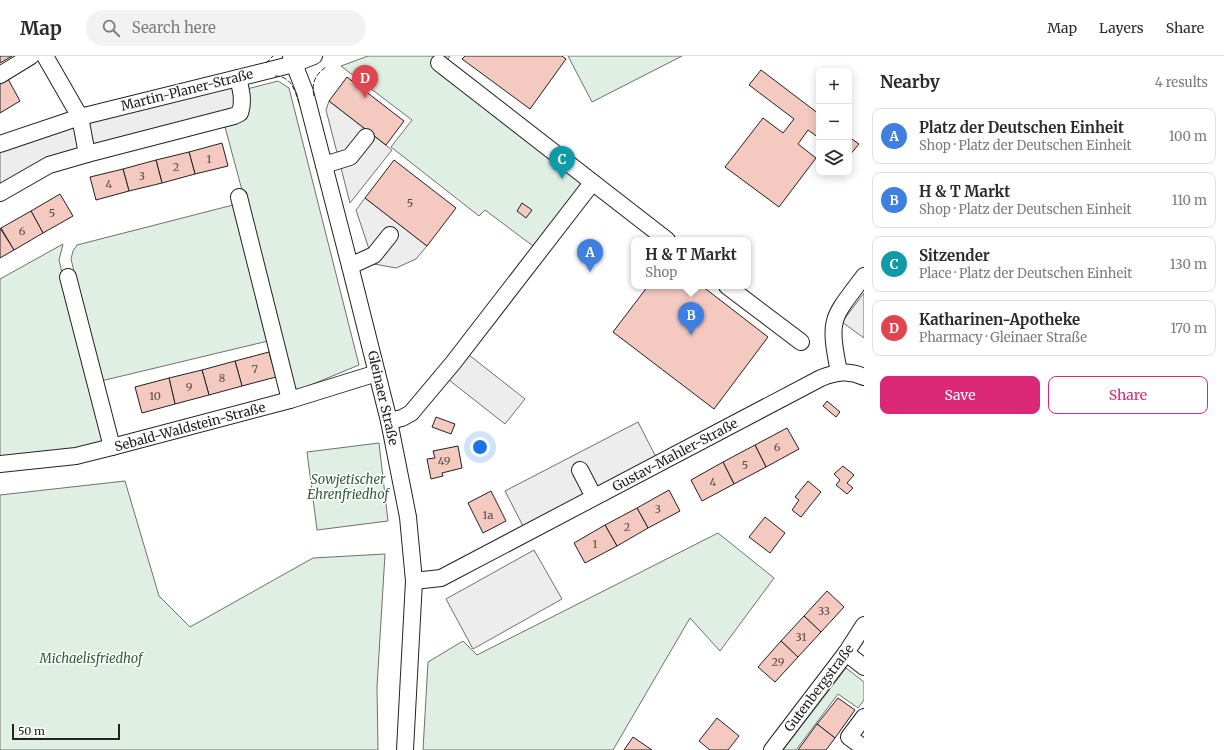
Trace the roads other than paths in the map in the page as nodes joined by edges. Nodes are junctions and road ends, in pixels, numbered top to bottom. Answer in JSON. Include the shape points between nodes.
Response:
{"nodes":[{"id":1,"x":31,"y":56,"type":"edge"},
{"id":2,"x":45,"y":56,"type":"edge"},
{"id":3,"x":314,"y":56,"type":"edge"},
{"id":4,"x":292,"y":60,"type":"edge"},
{"id":5,"x":439,"y":63,"type":"dead end"},
{"id":6,"x":0,"y":75,"type":"edge"},
{"id":7,"x":238,"y":78,"type":"junction"},
{"id":8,"x":80,"y":117,"type":"junction"},
{"id":9,"x":366,"y":136,"type":"dead end"},
{"id":10,"x":0,"y":144,"type":"edge"},
{"id":11,"x":87,"y":154,"type":"junction"},
{"id":12,"x":324,"y":165,"type":"junction"},
{"id":13,"x":592,"y":183,"type":"junction"},
{"id":14,"x":0,"y":193,"type":"edge"},
{"id":15,"x":238,"y":197,"type":"dead end"},
{"id":16,"x":390,"y":235,"type":"dead end"},
{"id":17,"x":663,"y":237,"type":"edge"},
{"id":18,"x":350,"y":266,"type":"junction"},
{"id":19,"x":864,"y":276,"type":"edge"},
{"id":20,"x":68,"y":277,"type":"dead end"},
{"id":21,"x":732,"y":289,"type":"edge"},
{"id":22,"x":801,"y":342,"type":"dead end"},
{"id":23,"x":839,"y":372,"type":"junction"},
{"id":24,"x":377,"y":373,"type":"junction"},
{"id":25,"x":864,"y":377,"type":"edge"},
{"id":26,"x":290,"y":400,"type":"junction"},
{"id":27,"x":389,"y":421,"type":"junction"},
{"id":28,"x":112,"y":447,"type":"junction"},
{"id":29,"x":0,"y":464,"type":"edge"},
{"id":30,"x":580,"y":470,"type":"dead end"},
{"id":31,"x":594,"y":497,"type":"junction"},
{"id":32,"x":414,"y":581,"type":"junction"},
{"id":33,"x":864,"y":625,"type":"edge"},
{"id":34,"x":846,"y":653,"type":"junction"},
{"id":35,"x":864,"y":667,"type":"edge"},
{"id":36,"x":864,"y":717,"type":"edge"},
{"id":37,"x":845,"y":744,"type":"edge"},
{"id":38,"x":864,"y":748,"type":"edge"},
{"id":39,"x":405,"y":750,"type":"edge"},
{"id":40,"x":772,"y":750,"type":"edge"}],
"edges":[{"from":1,"to":6,"type":"street"},
{"from":2,"to":8,"type":"street"},
{"from":3,"to":4,"type":"street","name":"Martin-Planer-Straße"},
{"from":4,"to":7,"type":"street","name":"Martin-Planer-Straße"},
{"from":4,"to":12,"type":"street","name":"Gleinaer Straße","via":[[304,92]]},
{"from":5,"to":13,"type":"street"},
{"from":7,"to":8,"type":"street","name":"Martin-Planer-Straße"},
{"from":7,"to":11,"type":"street","via":[[243,96],[240,113]]},
{"from":8,"to":10,"type":"street","name":"Martin-Planer-Straße"},
{"from":8,"to":11,"type":"street"},
{"from":9,"to":12,"type":"street","via":[[350,157]]},
{"from":11,"to":14,"type":"street","via":[[49,165]]},
{"from":12,"to":18,"type":"street","name":"Gleinaer Straße"},
{"from":13,"to":17,"type":"street"},
{"from":13,"to":27,"type":"street","via":[[453,363],[411,413]]},
{"from":15,"to":26,"type":"street"},
{"from":16,"to":18,"type":"street","via":[[374,255]]},
{"from":18,"to":24,"type":"street","name":"Gleinaer Straße"},
{"from":19,"to":23,"type":"street","via":[[834,318],[833,340]]},
{"from":20,"to":28,"type":"street"},
{"from":21,"to":22,"type":"street"},
{"from":23,"to":25,"type":"street"},
{"from":23,"to":31,"type":"street","name":"Gustav-Mahler-Straße","via":[[817,380]]},
{"from":24,"to":26,"type":"street","name":"Sebald-Waldstein-Straße"},
{"from":24,"to":27,"type":"street","name":"Gleinaer Straße"},
{"from":26,"to":28,"type":"street","name":"Sebald-Waldstein-Straße"},
{"from":27,"to":32,"type":"street","name":"Gleinaer Straße","via":[[408,517]]},
{"from":28,"to":29,"type":"street","name":"Sebald-Waldstein-Straße","via":[[76,456]]},
{"from":30,"to":31,"type":"street"},
{"from":31,"to":32,"type":"street","name":"Gustav-Mahler-Straße","via":[[441,578]]},
{"from":32,"to":39,"type":"street","name":"Gleinaer Straße"},
{"from":33,"to":34,"type":"street","name":"Gutenbergstraße"},
{"from":34,"to":35,"type":"street"},
{"from":34,"to":40,"type":"street","name":"Gutenbergstraße"},
{"from":36,"to":37,"type":"street"},
{"from":37,"to":38,"type":"street"}]}
